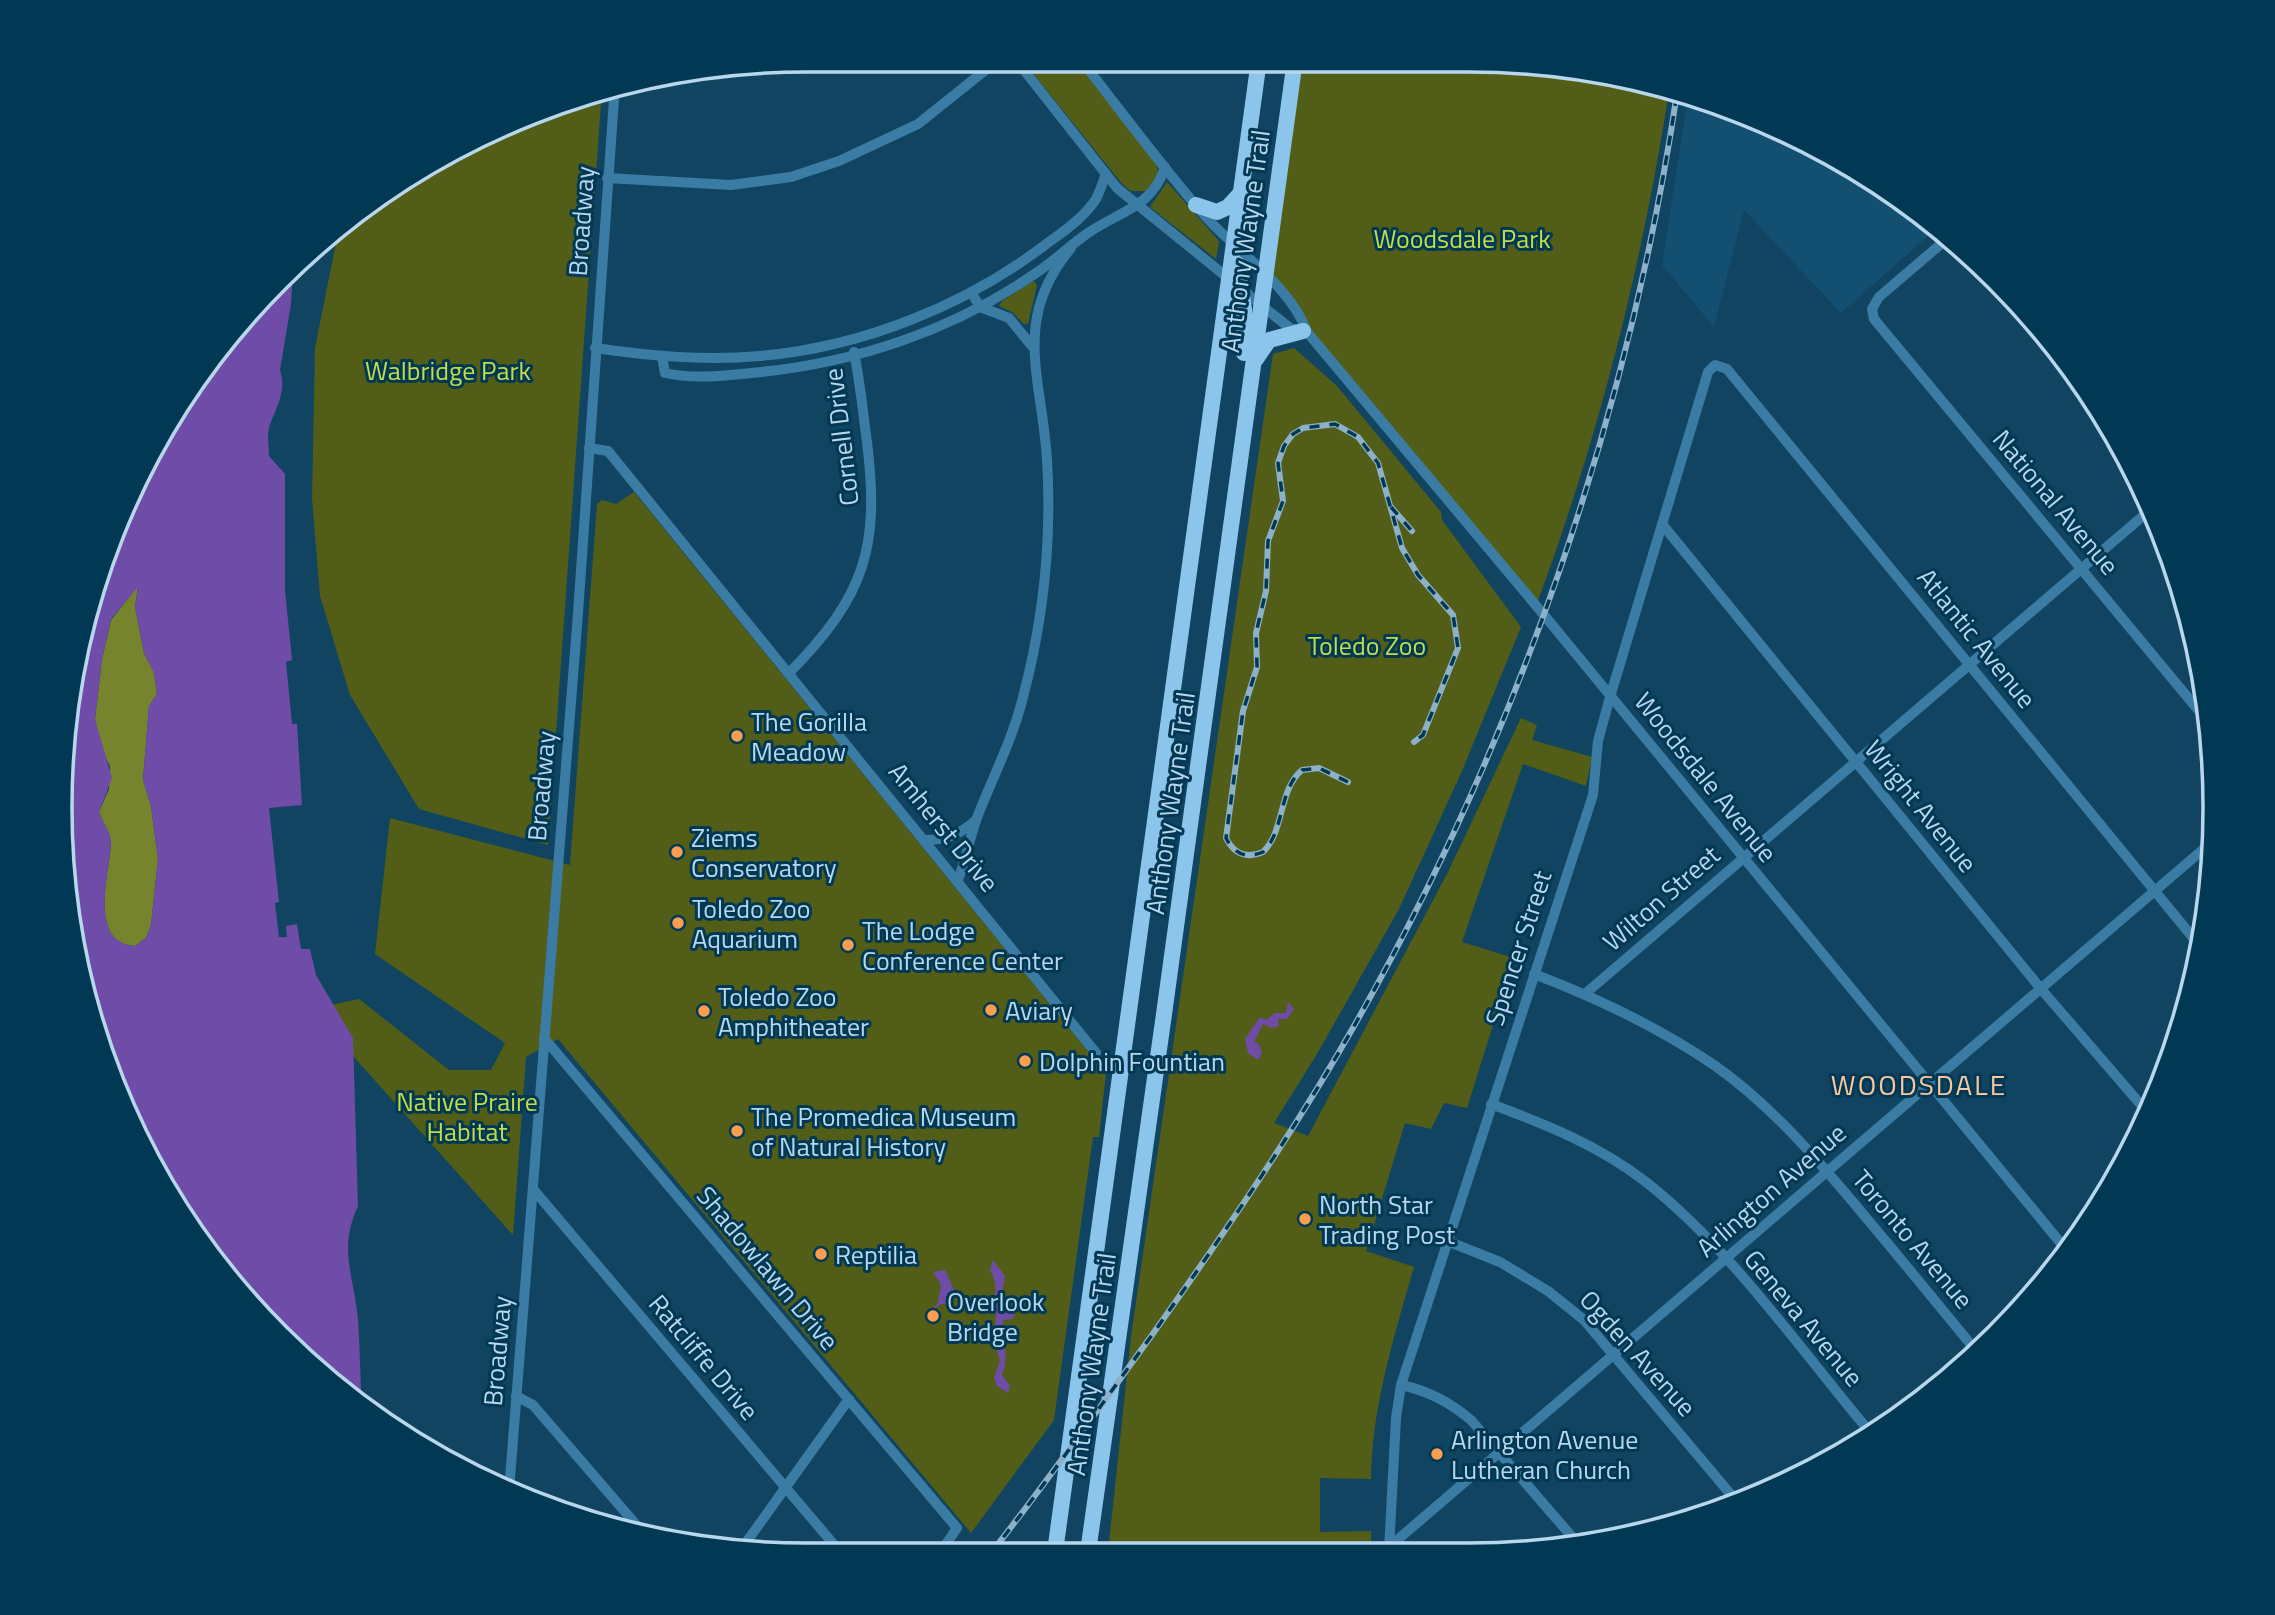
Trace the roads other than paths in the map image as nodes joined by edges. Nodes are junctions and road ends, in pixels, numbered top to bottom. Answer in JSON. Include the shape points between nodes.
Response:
{"nodes":[{"id":1,"x":983,"y":72,"type":"edge"},
{"id":2,"x":1025,"y":72,"type":"edge"},
{"id":3,"x":1090,"y":72,"type":"edge"},
{"id":4,"x":1257,"y":72,"type":"edge"},
{"id":5,"x":1293,"y":72,"type":"edge"},
{"id":6,"x":614,"y":98,"type":"edge"},
{"id":7,"x":1165,"y":167,"type":"junction"},
{"id":8,"x":1106,"y":174,"type":"junction"},
{"id":9,"x":607,"y":178,"type":"junction"},
{"id":10,"x":1241,"y":193,"type":"junction"},
{"id":11,"x":1196,"y":205,"type":"junction"},
{"id":12,"x":1138,"y":206,"type":"junction"},
{"id":13,"x":1066,"y":229,"type":"junction"},
{"id":14,"x":1941,"y":244,"type":"edge"},
{"id":15,"x":1234,"y":245,"type":"junction"},
{"id":16,"x":1073,"y":246,"type":"junction"},
{"id":17,"x":1266,"y":276,"type":"junction"},
{"id":18,"x":1235,"y":284,"type":"junction"},
{"id":19,"x":971,"y":292,"type":"junction"},
{"id":20,"x":1259,"y":304,"type":"junction"},
{"id":21,"x":979,"y":307,"type":"junction"},
{"id":22,"x":1305,"y":332,"type":"junction"},
{"id":23,"x":851,"y":339,"type":"junction"},
{"id":24,"x":595,"y":348,"type":"junction"},
{"id":25,"x":1034,"y":348,"type":"junction"},
{"id":26,"x":855,"y":356,"type":"junction"},
{"id":27,"x":662,"y":358,"type":"junction"},
{"id":28,"x":1715,"y":365,"type":"joint"},
{"id":29,"x":1252,"y":368,"type":"junction"},
{"id":30,"x":589,"y":448,"type":"junction"},
{"id":31,"x":1239,"y":465,"type":"junction"},
{"id":32,"x":2143,"y":516,"type":"edge"},
{"id":33,"x":1662,"y":524,"type":"junction"},
{"id":34,"x":2081,"y":568,"type":"junction"},
{"id":35,"x":1969,"y":664,"type":"junction"},
{"id":36,"x":789,"y":673,"type":"junction"},
{"id":37,"x":1611,"y":697,"type":"junction"},
{"id":38,"x":2196,"y":706,"type":"edge"},
{"id":39,"x":1855,"y":762,"type":"junction"},
{"id":40,"x":977,"y":819,"type":"junction"},
{"id":41,"x":925,"y":840,"type":"junction"},
{"id":42,"x":2202,"y":850,"type":"edge"},
{"id":43,"x":1742,"y":858,"type":"junction"},
{"id":44,"x":958,"y":880,"type":"junction"},
{"id":45,"x":2154,"y":892,"type":"junction"},
{"id":46,"x":2192,"y":936,"type":"edge"},
{"id":47,"x":1534,"y":974,"type":"junction"},
{"id":48,"x":2041,"y":989,"type":"junction"},
{"id":49,"x":1586,"y":993,"type":"junction"},
{"id":50,"x":544,"y":1038,"type":"junction"},
{"id":51,"x":1096,"y":1052,"type":"dead end"},
{"id":52,"x":1929,"y":1085,"type":"junction"},
{"id":53,"x":1491,"y":1104,"type":"junction"},
{"id":54,"x":2140,"y":1104,"type":"edge"},
{"id":55,"x":1828,"y":1172,"type":"junction"},
{"id":56,"x":533,"y":1189,"type":"junction"},
{"id":57,"x":1447,"y":1241,"type":"junction"},
{"id":58,"x":2060,"y":1242,"type":"edge"},
{"id":59,"x":1725,"y":1259,"type":"junction"},
{"id":60,"x":1971,"y":1344,"type":"edge"},
{"id":61,"x":1614,"y":1354,"type":"junction"},
{"id":62,"x":1401,"y":1385,"type":"junction"},
{"id":63,"x":516,"y":1396,"type":"junction"},
{"id":64,"x":849,"y":1399,"type":"junction"},
{"id":65,"x":1864,"y":1426,"type":"edge"},
{"id":66,"x":1501,"y":1451,"type":"junction"},
{"id":67,"x":510,"y":1480,"type":"edge"},
{"id":68,"x":785,"y":1489,"type":"junction"},
{"id":69,"x":1731,"y":1494,"type":"edge"},
{"id":70,"x":634,"y":1522,"type":"edge"},
{"id":71,"x":1571,"y":1536,"type":"edge"},
{"id":72,"x":747,"y":1541,"type":"edge"},
{"id":73,"x":832,"y":1543,"type":"edge"},
{"id":74,"x":947,"y":1543,"type":"edge"},
{"id":75,"x":1056,"y":1543,"type":"edge"},
{"id":76,"x":1089,"y":1543,"type":"edge"},
{"id":77,"x":1390,"y":1543,"type":"edge"},
{"id":78,"x":1397,"y":1543,"type":"edge"}],
"edges":[{"from":1,"to":9,"type":"street","via":[[918,124],[839,162],[791,177],[731,185]]},
{"from":2,"to":8,"type":"street","name":"Woodsdale Avenue"},
{"from":3,"to":7,"type":"street","name":"Woodsdale Avenue"},
{"from":4,"to":10,"type":"highway","name":"Anthony Wayne Trail"},
{"from":5,"to":17,"type":"highway","name":"Anthony Wayne Trail"},
{"from":6,"to":9,"type":"street","name":"Broadway"},
{"from":7,"to":11,"type":"street","name":"Woodsdale Avenue"},
{"from":7,"to":12,"type":"street","via":[[1161,182]]},
{"from":8,"to":12,"type":"street","name":"Woodsdale Avenue"},
{"from":8,"to":13,"type":"street","via":[[1096,198]]},
{"from":9,"to":24,"type":"street","name":"Broadway"},
{"from":10,"to":11,"type":"highway","via":[[1217,212]]},
{"from":10,"to":15,"type":"highway","name":"Anthony Wayne Trail"},
{"from":11,"to":15,"type":"street","name":"Woodsdale Avenue"},
{"from":12,"to":16,"type":"street"},
{"from":12,"to":18,"type":"street","name":"Woodsdale Avenue"},
{"from":13,"to":16,"type":"street"},
{"from":13,"to":19,"type":"street"},
{"from":14,"to":34,"type":"street","name":"National Avenue","via":[[1879,297],[1872,309],[1874,319]]},
{"from":15,"to":17,"type":"street","name":"Woodsdale Avenue"},
{"from":15,"to":18,"type":"highway","name":"Anthony Wayne Trail"},
{"from":16,"to":21,"type":"street"},
{"from":16,"to":25,"type":"street","via":[[1042,290]]},
{"from":17,"to":20,"type":"highway","name":"Anthony Wayne Trail"},
{"from":17,"to":22,"type":"street","name":"Woodsdale Avenue","via":[[1301,317]]},
{"from":18,"to":20,"type":"street","name":"Woodsdale Avenue"},
{"from":18,"to":31,"type":"highway","via":[[1245,347],[1235,417]]},
{"from":18,"to":75,"type":"highway","name":"Anthony Wayne Trail"},
{"from":19,"to":21,"type":"street"},
{"from":19,"to":23,"type":"street"},
{"from":20,"to":22,"type":"street","name":"Woodsdale Avenue","via":[[1290,328]]},
{"from":20,"to":29,"type":"highway","name":"Anthony Wayne Trail"},
{"from":21,"to":25,"type":"street","via":[[1009,318]]},
{"from":21,"to":26,"type":"street","via":[[931,330]]},
{"from":22,"to":29,"type":"highway","via":[[1269,340]]},
{"from":22,"to":37,"type":"street","name":"Woodsdale Avenue"},
{"from":23,"to":26,"type":"street","name":"Cornell Drive"},
{"from":23,"to":27,"type":"street","via":[[761,356]]},
{"from":24,"to":27,"type":"street"},
{"from":24,"to":30,"type":"street","name":"Broadway"},
{"from":25,"to":40,"type":"street","via":[[1047,460],[1043,603],[1022,704]]},
{"from":26,"to":27,"type":"street","via":[[795,369],[702,376],[665,373]]},
{"from":26,"to":36,"type":"street","name":"Cornell Drive","via":[[873,493],[872,529],[863,565],[846,602],[821,640]]},
{"from":28,"to":33,"type":"street","name":"Spencer Street"},
{"from":28,"to":35,"type":"street","name":"Atlantic Avenue","via":[[1727,369]]},
{"from":29,"to":31,"type":"highway","name":"Anthony Wayne Trail"},
{"from":30,"to":36,"type":"street","name":"Amherst Drive","via":[[608,451]]},
{"from":30,"to":50,"type":"street","name":"Broadway"},
{"from":31,"to":76,"type":"highway","name":"Anthony Wayne Trail"},
{"from":32,"to":34,"type":"street","name":"Wilton Street"},
{"from":33,"to":37,"type":"street","name":"Spencer Street"},
{"from":33,"to":39,"type":"street","name":"Wright Avenue"},
{"from":34,"to":35,"type":"street","name":"Wilton Street"},
{"from":34,"to":38,"type":"street","name":"National Avenue"},
{"from":35,"to":39,"type":"street","name":"Wilton Street"},
{"from":35,"to":45,"type":"street","name":"Atlantic Avenue"},
{"from":36,"to":41,"type":"street","name":"Amherst Drive"},
{"from":37,"to":43,"type":"street","name":"Woodsdale Avenue"},
{"from":37,"to":47,"type":"street","name":"Spencer Street","via":[[1598,741],[1593,795]]},
{"from":39,"to":43,"type":"street","name":"Wilton Street"},
{"from":39,"to":48,"type":"street","name":"Wright Avenue"},
{"from":40,"to":41,"type":"street","via":[[959,834]]},
{"from":40,"to":44,"type":"street"},
{"from":41,"to":44,"type":"street","name":"Amherst Drive"},
{"from":42,"to":45,"type":"street","name":"Arlington Avenue"},
{"from":43,"to":49,"type":"street","name":"Wilton Street"},
{"from":43,"to":52,"type":"street","name":"Woodsdale Avenue"},
{"from":44,"to":51,"type":"street","name":"Amherst Drive"},
{"from":45,"to":46,"type":"street","name":"Atlantic Avenue"},
{"from":45,"to":48,"type":"street","name":"Arlington Avenue"},
{"from":47,"to":49,"type":"street","name":"Toronto Avenue"},
{"from":47,"to":53,"type":"street","name":"Spencer Street"},
{"from":48,"to":52,"type":"street","name":"Arlington Avenue"},
{"from":48,"to":54,"type":"street","name":"Wright Avenue"},
{"from":49,"to":55,"type":"street","name":"Toronto Avenue","via":[[1662,1032],[1716,1067],[1784,1124]]},
{"from":50,"to":56,"type":"street","name":"Broadway"},
{"from":50,"to":64,"type":"street","name":"Shadowlawn Drive"},
{"from":52,"to":55,"type":"street","name":"Arlington Avenue"},
{"from":52,"to":58,"type":"street","name":"Woodsdale Avenue"},
{"from":53,"to":57,"type":"street","name":"Spencer Street"},
{"from":53,"to":59,"type":"street","name":"Geneva Avenue","via":[[1598,1150],[1684,1215]]},
{"from":55,"to":59,"type":"street","name":"Arlington Avenue"},
{"from":55,"to":60,"type":"street","name":"Toronto Avenue"},
{"from":56,"to":63,"type":"street","name":"Broadway"},
{"from":56,"to":68,"type":"street","name":"Ratcliffe Drive"},
{"from":57,"to":61,"type":"street","name":"Ogden Avenue","via":[[1500,1262],[1548,1291],[1584,1320]]},
{"from":57,"to":62,"type":"street","name":"Spencer Street"},
{"from":59,"to":61,"type":"street","name":"Arlington Avenue"},
{"from":59,"to":65,"type":"street","name":"Geneva Avenue"},
{"from":61,"to":66,"type":"street","name":"Arlington Avenue"},
{"from":61,"to":69,"type":"street","name":"Ogden Avenue"},
{"from":62,"to":66,"type":"street","via":[[1450,1404]]},
{"from":62,"to":77,"type":"street","name":"Spencer Street"},
{"from":63,"to":67,"type":"street","name":"Broadway"},
{"from":63,"to":70,"type":"street","via":[[533,1405]]},
{"from":64,"to":68,"type":"street"},
{"from":64,"to":74,"type":"street","name":"Shadowlawn Drive","via":[[957,1528]]},
{"from":66,"to":71,"type":"street"},
{"from":66,"to":78,"type":"street","name":"Arlington Avenue"},
{"from":68,"to":72,"type":"street"},
{"from":68,"to":73,"type":"street","name":"Ratcliffe Drive"}]}
